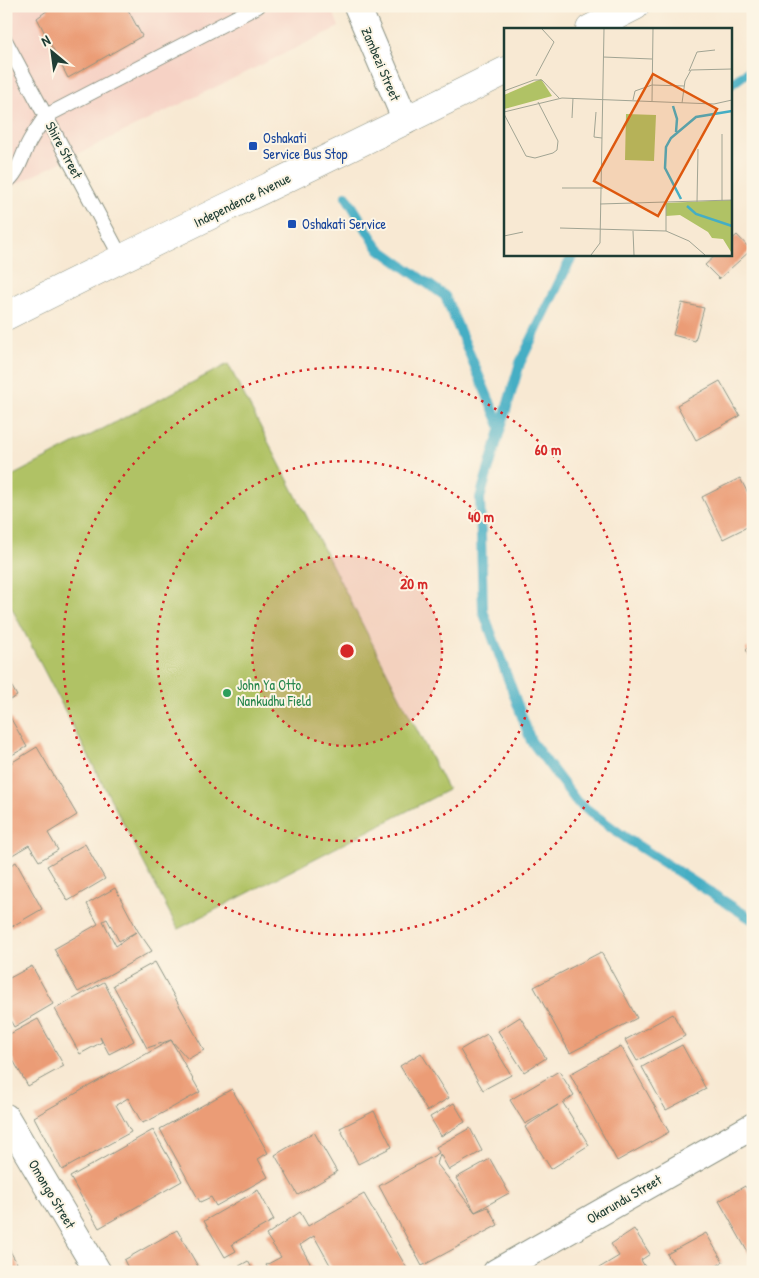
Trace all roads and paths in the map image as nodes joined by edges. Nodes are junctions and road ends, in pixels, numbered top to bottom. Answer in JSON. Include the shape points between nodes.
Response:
{"nodes":[{"id":1,"x":258,"y":6,"type":"edge"},
{"id":2,"x":358,"y":6,"type":"edge"},
{"id":3,"x":635,"y":6,"type":"edge"},
{"id":4,"x":592,"y":28,"type":"edge"},
{"id":5,"x":6,"y":42,"type":"edge"},
{"id":6,"x":504,"y":72,"type":"edge"},
{"id":7,"x":46,"y":116,"type":"junction"},
{"id":8,"x":406,"y":121,"type":"junction"},
{"id":9,"x":6,"y":182,"type":"edge"},
{"id":10,"x":121,"y":258,"type":"junction"},
{"id":11,"x":6,"y":316,"type":"edge"},
{"id":12,"x":6,"y":1117,"type":"edge"},
{"id":13,"x":753,"y":1126,"type":"edge"},
{"id":14,"x":98,"y":1272,"type":"edge"},
{"id":15,"x":496,"y":1272,"type":"edge"}],
"edges":[{"from":1,"to":7,"type":"lane"},
{"from":2,"to":8,"type":"street","name":"Zambezi Street"},
{"from":3,"to":4,"type":"main road"},
{"from":5,"to":7,"type":"lane","name":"Shire Street"},
{"from":6,"to":8,"type":"main road","name":"Independence Avenue"},
{"from":7,"to":9,"type":"lane"},
{"from":7,"to":10,"type":"lane","name":"Shire Street"},
{"from":8,"to":10,"type":"main road","name":"Independence Avenue"},
{"from":10,"to":11,"type":"main road","name":"Independence Avenue"},
{"from":12,"to":14,"type":"street","name":"Omongo Street"},
{"from":13,"to":15,"type":"street","name":"Okarundu Street"}]}
